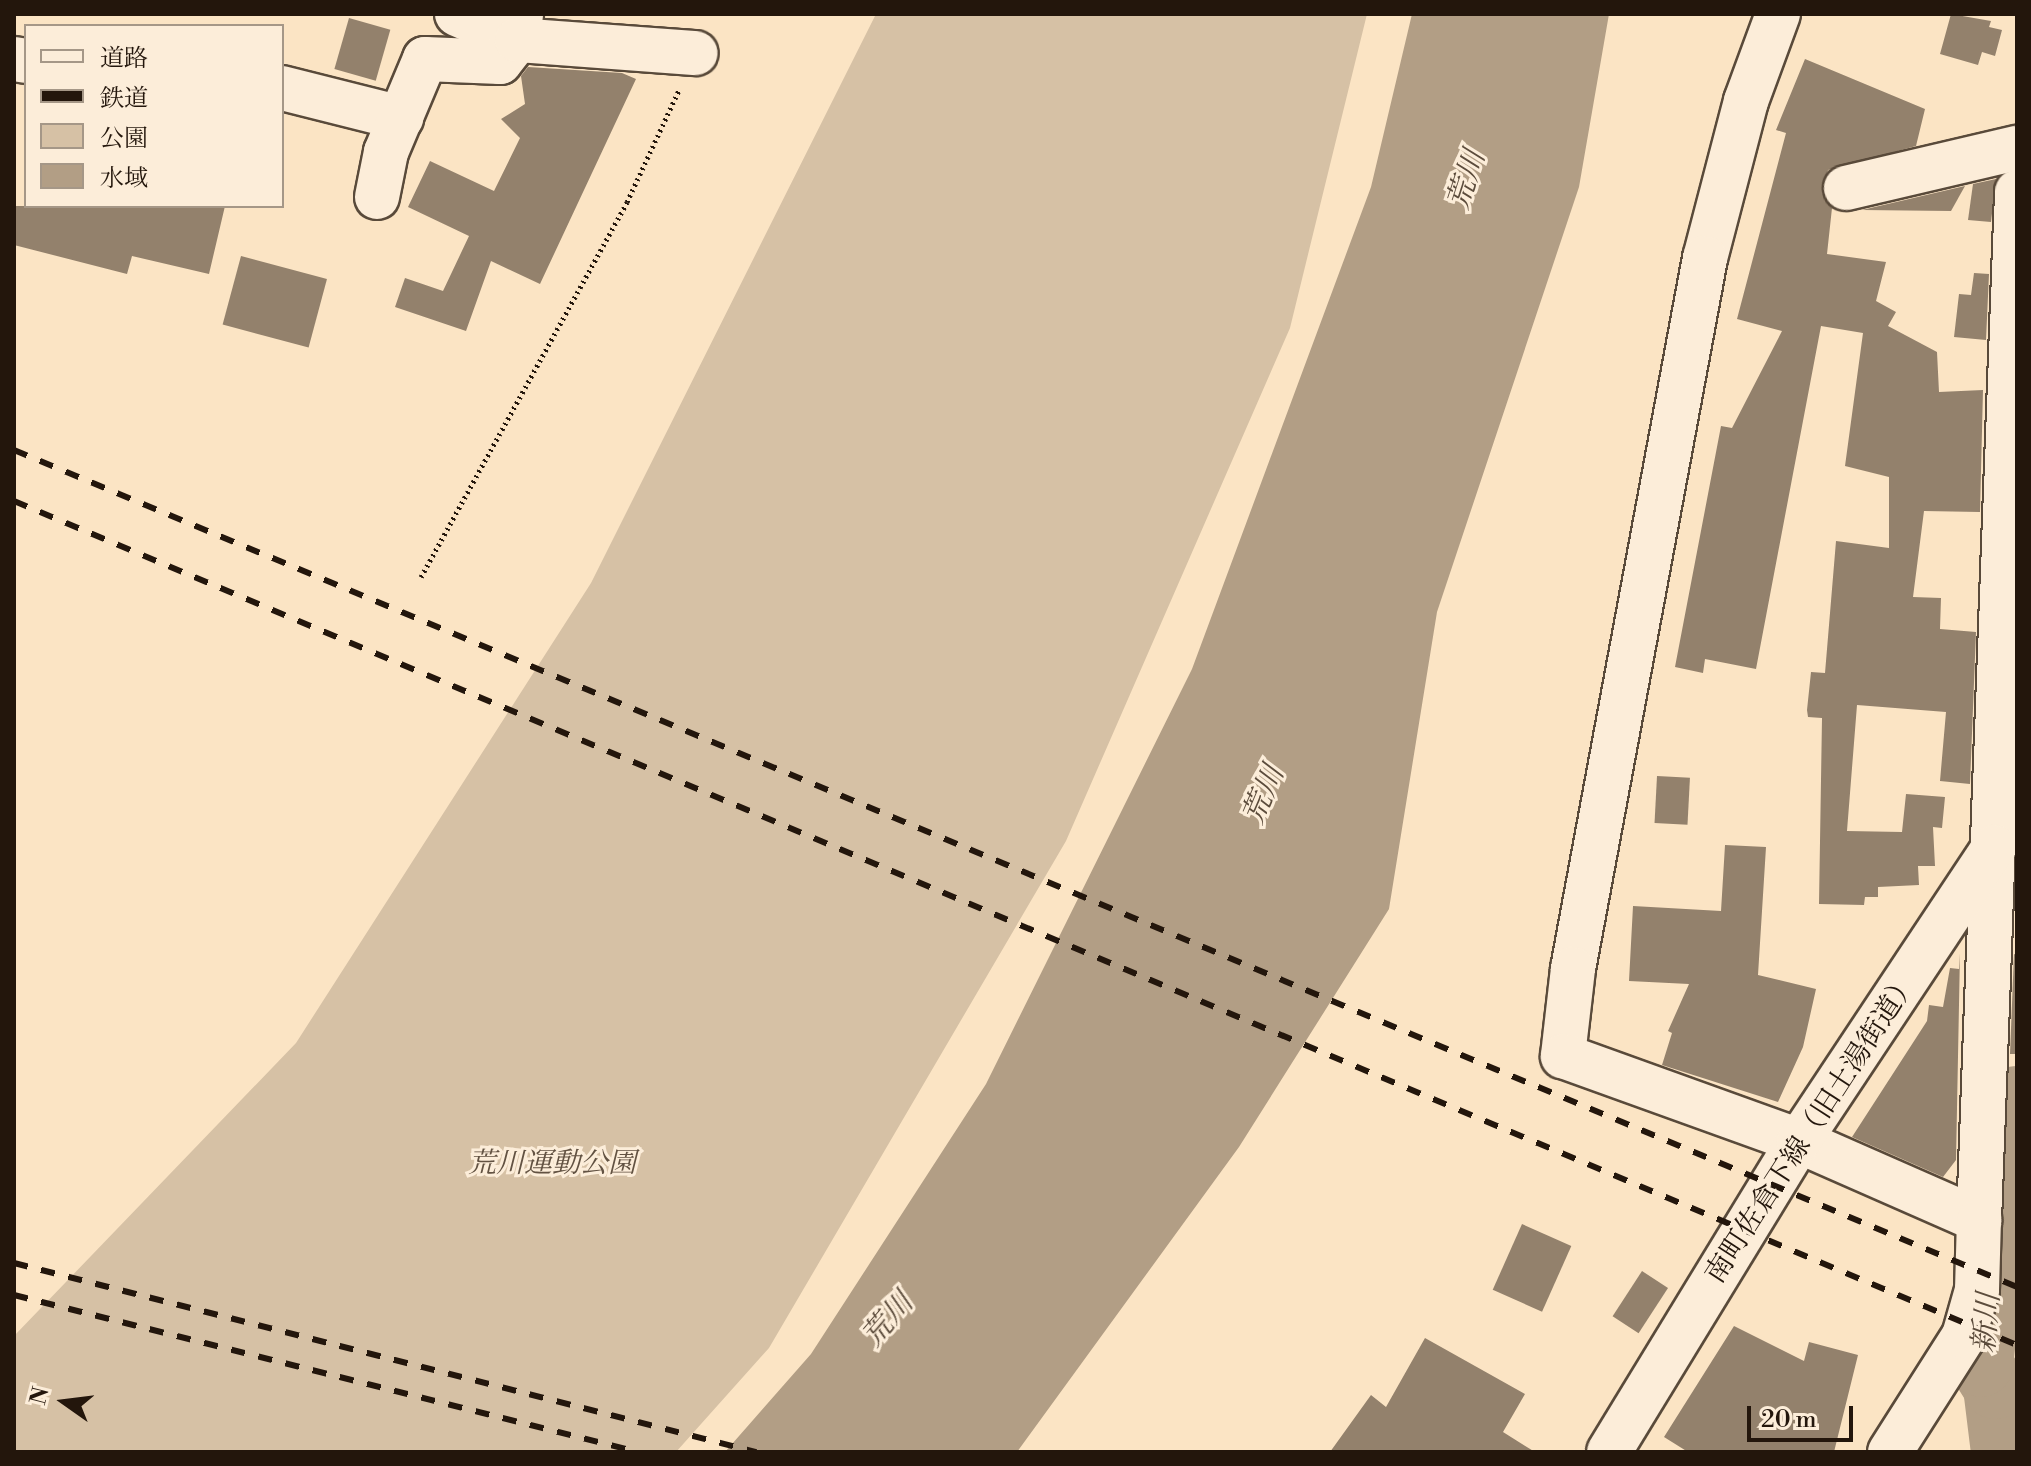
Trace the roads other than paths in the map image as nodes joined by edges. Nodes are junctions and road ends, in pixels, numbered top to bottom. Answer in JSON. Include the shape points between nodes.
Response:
{"nodes":[{"id":1,"x":457,"y":14,"type":"edge"},
{"id":2,"x":1778,"y":14,"type":"edge"},
{"id":3,"x":519,"y":27,"type":"edge"},
{"id":4,"x":696,"y":53,"type":"road end"},
{"id":5,"x":284,"y":89,"type":"edge"},
{"id":6,"x":401,"y":118,"type":"junction"},
{"id":7,"x":2017,"y":148,"type":"edge"},
{"id":8,"x":1846,"y":188,"type":"dead end"},
{"id":9,"x":2017,"y":192,"type":"edge"},
{"id":10,"x":377,"y":197,"type":"dead end"},
{"id":11,"x":2015,"y":395,"type":"edge"},
{"id":12,"x":2017,"y":804,"type":"edge"},
{"id":13,"x":1993,"y":849,"type":"junction"},
{"id":14,"x":1799,"y":1141,"type":"junction"},
{"id":15,"x":2000,"y":1157,"type":"edge"},
{"id":16,"x":1979,"y":1220,"type":"junction"},
{"id":17,"x":1622,"y":1447,"type":"edge"},
{"id":18,"x":1890,"y":1452,"type":"edge"}],
"edges":[{"from":1,"to":3,"type":"street"},
{"from":2,"to":14,"type":"street","via":[[1746,101],[1705,258],[1573,969],[1563,1056]]},
{"from":3,"to":4,"type":"street"},
{"from":3,"to":6,"type":"street","via":[[500,62],[425,59]]},
{"from":5,"to":6,"type":"street"},
{"from":6,"to":10,"type":"street"},
{"from":7,"to":8,"type":"street"},
{"from":9,"to":11,"type":"street"},
{"from":11,"to":13,"type":"street"},
{"from":12,"to":13,"type":"street","name":"南町佐倉下線（旧土湯街道）"},
{"from":13,"to":14,"type":"street","name":"南町佐倉下線（旧土湯街道）"},
{"from":13,"to":15,"type":"street"},
{"from":14,"to":16,"type":"street"},
{"from":14,"to":17,"type":"street","name":"南町佐倉下線（旧土湯街道）"},
{"from":15,"to":16,"type":"street"},
{"from":16,"to":18,"type":"street","via":[[1977,1290],[1964,1336]]}]}
